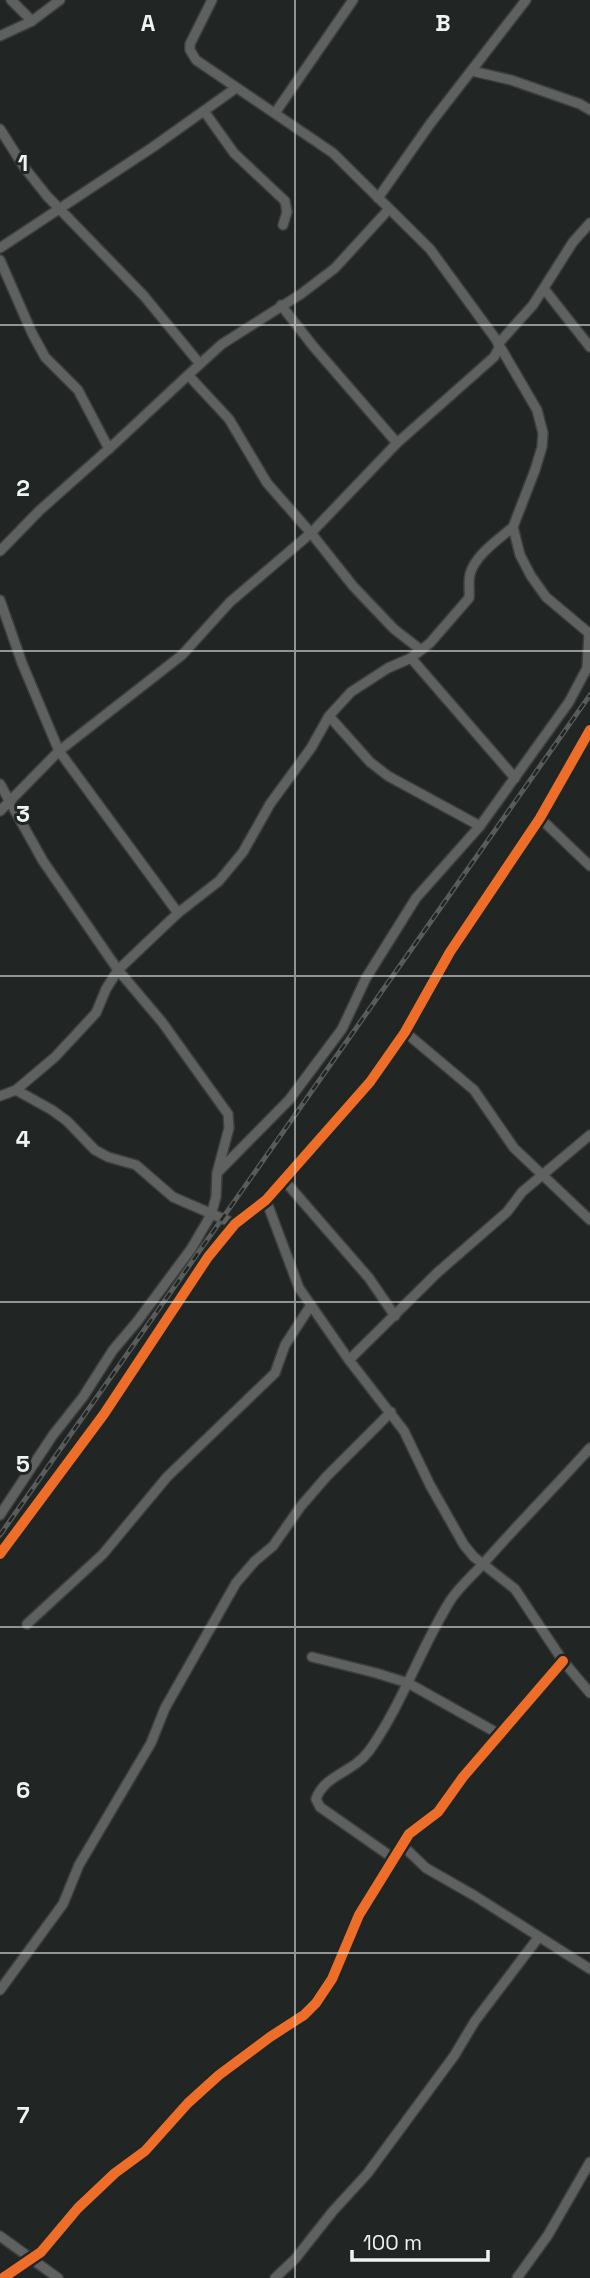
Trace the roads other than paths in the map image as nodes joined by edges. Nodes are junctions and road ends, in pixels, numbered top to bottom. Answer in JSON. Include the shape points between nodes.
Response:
{"nodes":[{"id":1,"x":11,"y":0,"type":"edge"},
{"id":2,"x":60,"y":0,"type":"edge"},
{"id":3,"x":212,"y":0,"type":"edge"},
{"id":4,"x":353,"y":0,"type":"edge"},
{"id":5,"x":526,"y":0,"type":"edge"},
{"id":6,"x":32,"y":21,"type":"junction"},
{"id":7,"x":0,"y":36,"type":"edge"},
{"id":8,"x":472,"y":71,"type":"junction"},
{"id":9,"x":236,"y":88,"type":"junction"},
{"id":10,"x":590,"y":110,"type":"edge"},
{"id":11,"x":204,"y":111,"type":"junction"},
{"id":12,"x":275,"y":113,"type":"junction"},
{"id":13,"x":0,"y":129,"type":"edge"},
{"id":14,"x":378,"y":198,"type":"junction"},
{"id":15,"x":59,"y":209,"type":"junction"},
{"id":16,"x":389,"y":209,"type":"junction"},
{"id":17,"x":590,"y":223,"type":"edge"},
{"id":18,"x":283,"y":225,"type":"dead end"},
{"id":19,"x":0,"y":248,"type":"edge"},
{"id":20,"x":0,"y":260,"type":"edge"},
{"id":21,"x":545,"y":290,"type":"junction"},
{"id":22,"x":281,"y":305,"type":"junction"},
{"id":23,"x":499,"y":346,"type":"junction"},
{"id":24,"x":590,"y":348,"type":"edge"},
{"id":25,"x":200,"y":363,"type":"junction"},
{"id":26,"x":189,"y":376,"type":"junction"},
{"id":27,"x":397,"y":443,"type":"junction"},
{"id":28,"x":109,"y":449,"type":"junction"},
{"id":29,"x":513,"y":527,"type":"junction"},
{"id":30,"x":311,"y":533,"type":"junction"},
{"id":31,"x":0,"y":551,"type":"edge"},
{"id":32,"x":0,"y":600,"type":"edge"},
{"id":33,"x":588,"y":631,"type":"edge"},
{"id":34,"x":421,"y":650,"type":"junction"},
{"id":35,"x":411,"y":658,"type":"junction"},
{"id":36,"x":329,"y":716,"type":"junction"},
{"id":37,"x":590,"y":730,"type":"edge"},
{"id":38,"x":59,"y":751,"type":"junction"},
{"id":39,"x":515,"y":778,"type":"junction"},
{"id":40,"x":0,"y":784,"type":"edge"},
{"id":41,"x":10,"y":800,"type":"junction"},
{"id":42,"x":0,"y":811,"type":"edge"},
{"id":43,"x":540,"y":818,"type":"junction"},
{"id":44,"x":480,"y":826,"type":"junction"},
{"id":45,"x":590,"y":866,"type":"edge"},
{"id":46,"x":178,"y":914,"type":"junction"},
{"id":47,"x":118,"y":970,"type":"junction"},
{"id":48,"x":405,"y":1032,"type":"junction"},
{"id":49,"x":16,"y":1090,"type":"junction"},
{"id":50,"x":0,"y":1096,"type":"edge"},
{"id":51,"x":590,"y":1135,"type":"edge"},
{"id":52,"x":217,"y":1173,"type":"junction"},
{"id":53,"x":543,"y":1175,"type":"junction"},
{"id":54,"x":283,"y":1179,"type":"junction"},
{"id":55,"x":266,"y":1200,"type":"junction"},
{"id":56,"x":211,"y":1215,"type":"junction"},
{"id":57,"x":590,"y":1220,"type":"edge"},
{"id":58,"x":235,"y":1224,"type":"junction"},
{"id":59,"x":311,"y":1305,"type":"junction"},
{"id":60,"x":395,"y":1316,"type":"junction"},
{"id":61,"x":349,"y":1360,"type":"junction"},
{"id":62,"x":391,"y":1412,"type":"junction"},
{"id":63,"x":590,"y":1448,"type":"edge"},
{"id":64,"x":0,"y":1515,"type":"edge"},
{"id":65,"x":0,"y":1554,"type":"edge"},
{"id":66,"x":483,"y":1564,"type":"junction"},
{"id":67,"x":27,"y":1624,"type":"dead end"},
{"id":68,"x":312,"y":1657,"type":"dead end"},
{"id":69,"x":563,"y":1661,"type":"junction"},
{"id":70,"x":408,"y":1684,"type":"junction"},
{"id":71,"x":590,"y":1693,"type":"edge"},
{"id":72,"x":499,"y":1734,"type":"junction"},
{"id":73,"x":402,"y":1845,"type":"junction"},
{"id":74,"x":393,"y":1858,"type":"junction"},
{"id":75,"x":538,"y":1938,"type":"junction"},
{"id":76,"x":590,"y":1969,"type":"edge"},
{"id":77,"x":0,"y":1990,"type":"edge"},
{"id":78,"x":590,"y":2162,"type":"edge"},
{"id":79,"x":0,"y":2236,"type":"edge"},
{"id":80,"x":32,"y":2258,"type":"junction"},
{"id":81,"x":3,"y":2278,"type":"edge"},
{"id":82,"x":58,"y":2278,"type":"edge"},
{"id":83,"x":275,"y":2278,"type":"edge"},
{"id":84,"x":517,"y":2278,"type":"edge"}],
"edges":[{"from":1,"to":6,"type":"street"},
{"from":2,"to":6,"type":"street"},
{"from":3,"to":9,"type":"street","via":[[190,50],[203,66]]},
{"from":4,"to":12,"type":"street"},
{"from":5,"to":8,"type":"street"},
{"from":6,"to":7,"type":"street"},
{"from":8,"to":10,"type":"street","via":[[511,80]]},
{"from":8,"to":14,"type":"street"},
{"from":9,"to":11,"type":"street"},
{"from":9,"to":12,"type":"street"},
{"from":11,"to":15,"type":"street"},
{"from":11,"to":18,"type":"street","via":[[234,153],[285,201]]},
{"from":12,"to":14,"type":"street","via":[[333,153]]},
{"from":13,"to":15,"type":"street"},
{"from":14,"to":16,"type":"street"},
{"from":15,"to":19,"type":"street"},
{"from":15,"to":25,"type":"street","via":[[144,296]]},
{"from":16,"to":22,"type":"street","via":[[335,268]]},
{"from":16,"to":23,"type":"street","via":[[430,249]]},
{"from":17,"to":21,"type":"street","via":[[573,242]]},
{"from":20,"to":28,"type":"street","via":[[45,357],[78,390]]},
{"from":21,"to":23,"type":"street"},
{"from":21,"to":24,"type":"street"},
{"from":22,"to":25,"type":"street"},
{"from":22,"to":27,"type":"street"},
{"from":23,"to":27,"type":"street","via":[[494,357]]},
{"from":23,"to":29,"type":"street","via":[[537,410],[543,433],[535,470]]},
{"from":25,"to":26,"type":"street"},
{"from":26,"to":28,"type":"street"},
{"from":26,"to":30,"type":"street","via":[[229,419],[267,482]]},
{"from":27,"to":30,"type":"street"},
{"from":28,"to":31,"type":"street"},
{"from":29,"to":33,"type":"street","via":[[531,576],[547,597]]},
{"from":29,"to":34,"type":"street","via":[[472,569],[466,603]]},
{"from":30,"to":34,"type":"street","via":[[373,610]]},
{"from":30,"to":38,"type":"street","via":[[230,602],[182,655]]},
{"from":32,"to":38,"type":"street"},
{"from":33,"to":39,"type":"street","via":[[583,678]]},
{"from":34,"to":35,"type":"street"},
{"from":35,"to":36,"type":"street","via":[[351,692]]},
{"from":35,"to":39,"type":"street"},
{"from":36,"to":44,"type":"street","via":[[388,776]]},
{"from":36,"to":46,"type":"street","via":[[243,852],[219,881]]},
{"from":37,"to":43,"type":"street"},
{"from":38,"to":41,"type":"street"},
{"from":38,"to":46,"type":"street"},
{"from":39,"to":44,"type":"street"},
{"from":40,"to":41,"type":"street"},
{"from":41,"to":42,"type":"street"},
{"from":41,"to":47,"type":"street","via":[[43,861]]},
{"from":43,"to":45,"type":"street"},
{"from":43,"to":48,"type":"street","via":[[450,952]]},
{"from":44,"to":52,"type":"street","via":[[416,898],[366,978],[342,1029],[289,1100]]},
{"from":46,"to":47,"type":"street"},
{"from":47,"to":49,"type":"street","via":[[96,1013]]},
{"from":47,"to":52,"type":"street","via":[[228,1114],[229,1128]]},
{"from":48,"to":53,"type":"street","via":[[474,1090],[514,1148]]},
{"from":48,"to":54,"type":"street","via":[[370,1082]]},
{"from":49,"to":50,"type":"street"},
{"from":49,"to":56,"type":"street","via":[[59,1116],[95,1150],[136,1164],[173,1197]]},
{"from":51,"to":53,"type":"street"},
{"from":52,"to":56,"type":"street"},
{"from":53,"to":57,"type":"street"},
{"from":53,"to":60,"type":"street"},
{"from":54,"to":55,"type":"street"},
{"from":54,"to":60,"type":"street","via":[[369,1278]]},
{"from":55,"to":58,"type":"street"},
{"from":55,"to":59,"type":"street"},
{"from":56,"to":58,"type":"street"},
{"from":56,"to":64,"type":"street"},
{"from":58,"to":65,"type":"street"},
{"from":59,"to":61,"type":"street"},
{"from":59,"to":67,"type":"street","via":[[285,1345],[275,1373],[167,1477],[103,1554]]},
{"from":60,"to":61,"type":"street"},
{"from":61,"to":62,"type":"street"},
{"from":62,"to":66,"type":"street","via":[[464,1545]]},
{"from":62,"to":77,"type":"street","via":[[327,1476],[236,1583],[79,1865],[62,1904]]},
{"from":63,"to":66,"type":"street"},
{"from":66,"to":69,"type":"street","via":[[515,1589]]},
{"from":66,"to":70,"type":"street","via":[[452,1598]]},
{"from":68,"to":70,"type":"street"},
{"from":69,"to":71,"type":"street"},
{"from":69,"to":72,"type":"street"},
{"from":70,"to":72,"type":"street"},
{"from":70,"to":74,"type":"street","via":[[358,1765],[320,1788],[316,1799],[320,1807]]},
{"from":72,"to":73,"type":"street","via":[[438,1812],[408,1834]]},
{"from":73,"to":74,"type":"street"},
{"from":73,"to":75,"type":"street","via":[[426,1868]]},
{"from":74,"to":80,"type":"street","via":[[316,2003],[219,2075],[145,2151],[78,2208]]},
{"from":75,"to":76,"type":"street"},
{"from":75,"to":83,"type":"street","via":[[367,2174]]},
{"from":78,"to":84,"type":"street"},
{"from":79,"to":80,"type":"street"},
{"from":80,"to":81,"type":"street"},
{"from":80,"to":82,"type":"street"}]}
